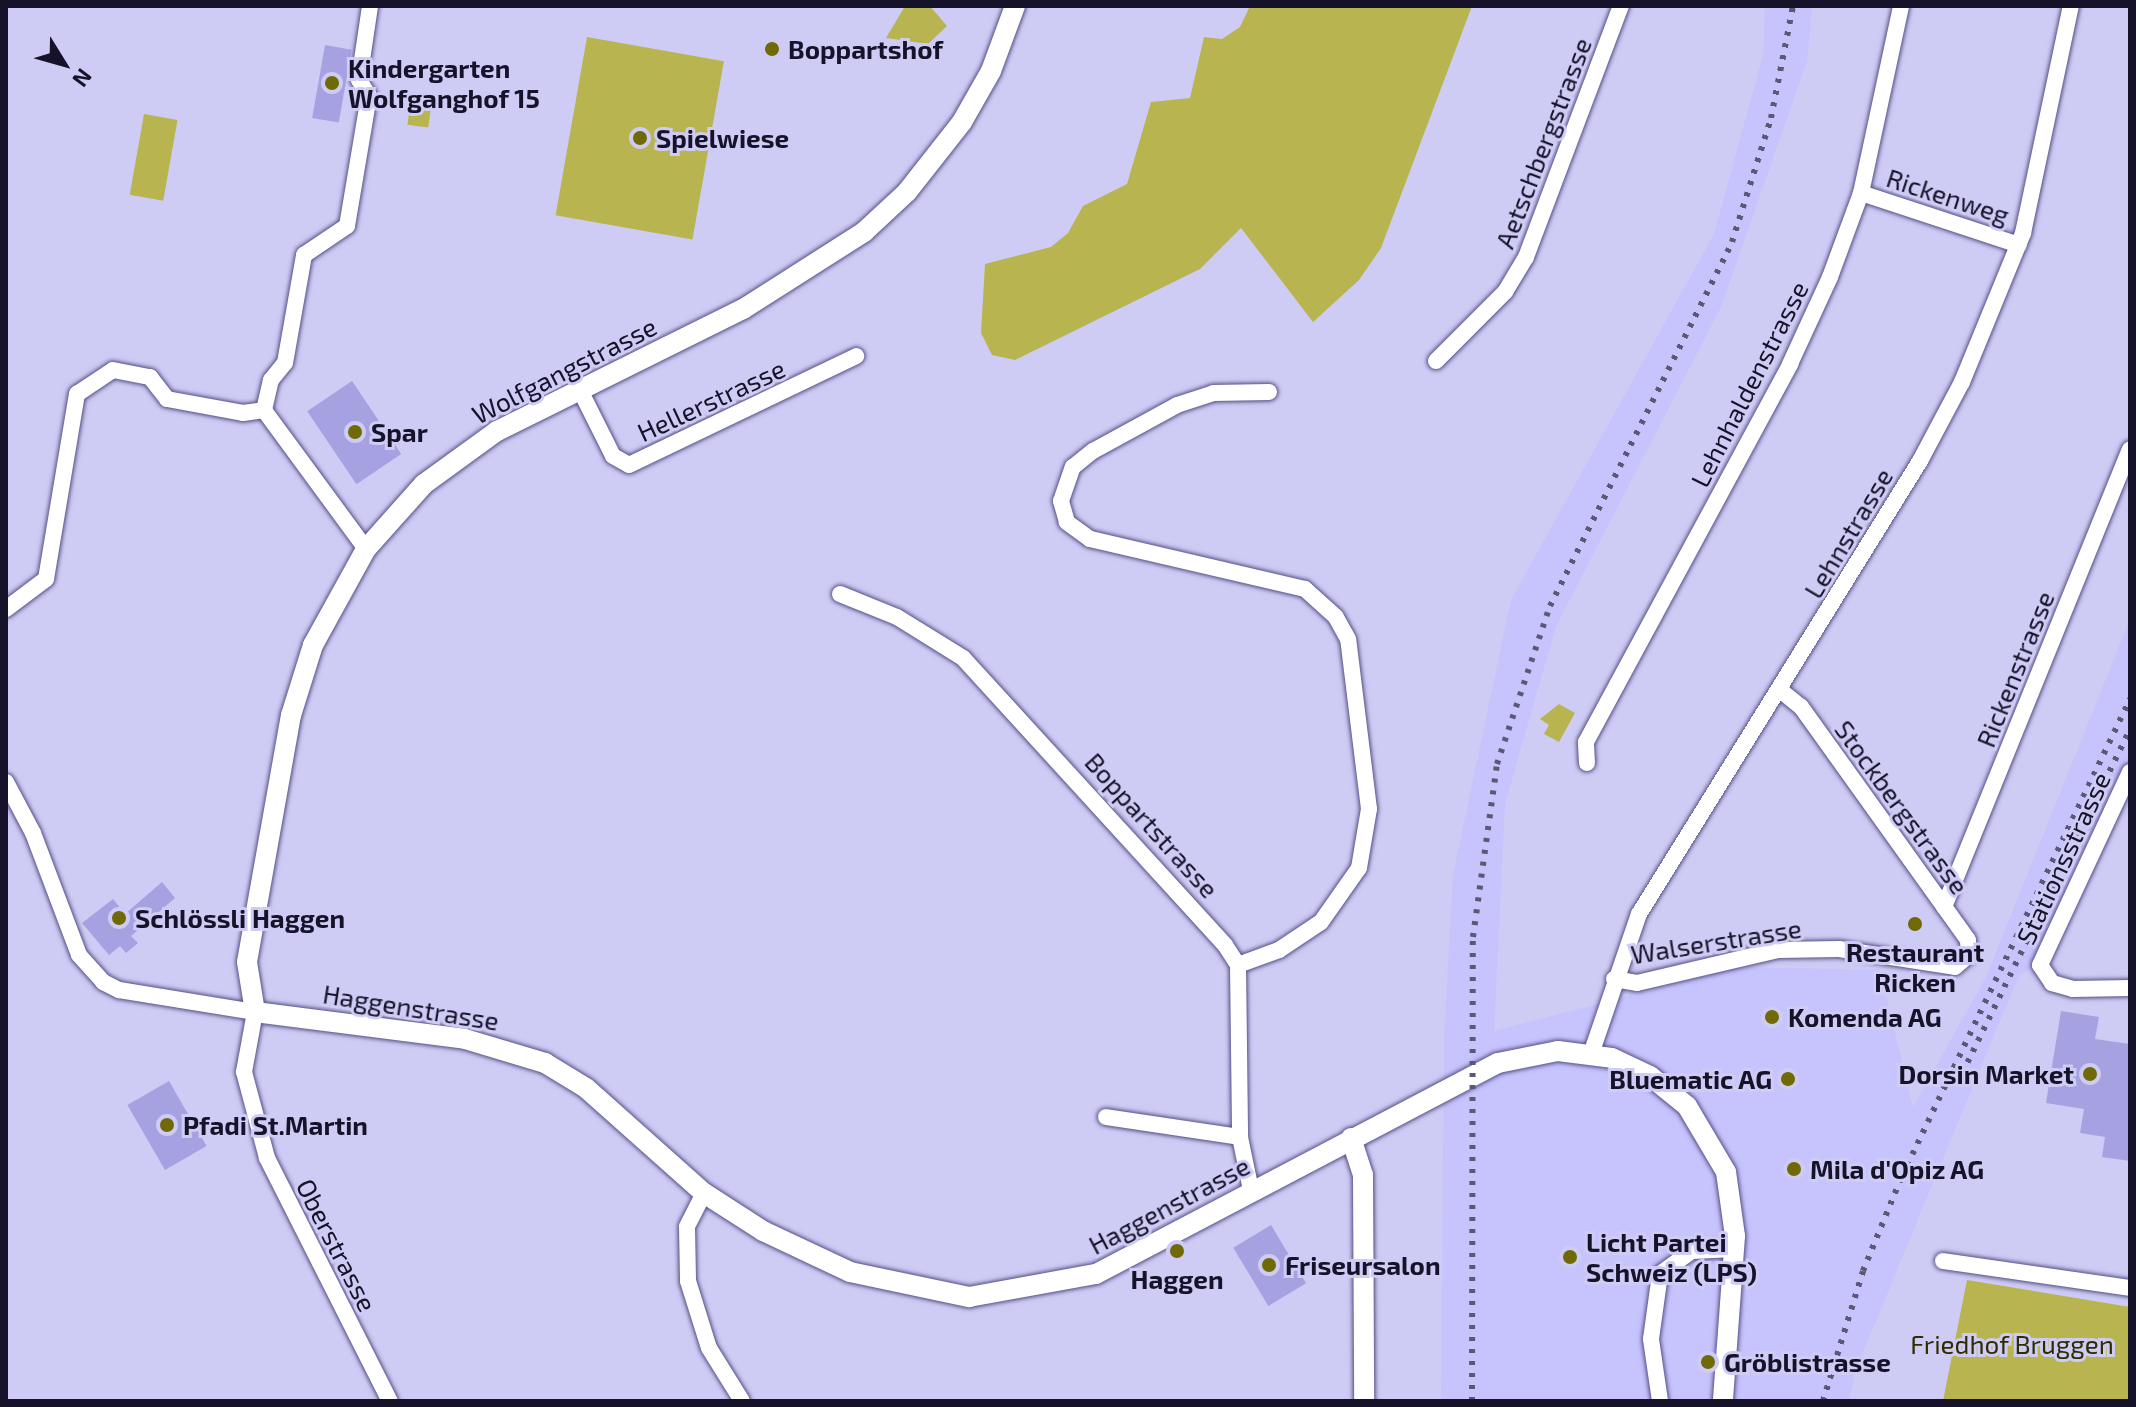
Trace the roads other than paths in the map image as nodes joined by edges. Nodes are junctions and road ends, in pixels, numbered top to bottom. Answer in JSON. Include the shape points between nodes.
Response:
{"nodes":[{"id":1,"x":370,"y":6,"type":"edge"},
{"id":2,"x":1015,"y":6,"type":"edge"},
{"id":3,"x":1621,"y":6,"type":"edge"},
{"id":4,"x":1901,"y":6,"type":"edge"},
{"id":5,"x":2071,"y":6,"type":"edge"},
{"id":6,"x":1861,"y":193,"type":"junction"},
{"id":7,"x":2019,"y":245,"type":"junction"},
{"id":8,"x":856,"y":356,"type":"dead end"},
{"id":9,"x":1436,"y":361,"type":"dead end"},
{"id":10,"x":578,"y":386,"type":"junction"},
{"id":11,"x":1269,"y":392,"type":"dead end"},
{"id":12,"x":264,"y":410,"type":"junction"},
{"id":13,"x":2130,"y":449,"type":"edge"},
{"id":14,"x":366,"y":549,"type":"junction"},
{"id":15,"x":840,"y":594,"type":"dead end"},
{"id":16,"x":6,"y":609,"type":"edge"},
{"id":17,"x":1779,"y":689,"type":"junction"},
{"id":18,"x":1587,"y":763,"type":"dead end"},
{"id":19,"x":2130,"y":772,"type":"edge"},
{"id":20,"x":6,"y":782,"type":"edge"},
{"id":21,"x":1944,"y":907,"type":"junction"},
{"id":22,"x":1966,"y":961,"type":"joint"},
{"id":23,"x":1238,"y":965,"type":"junction"},
{"id":24,"x":1614,"y":979,"type":"junction"},
{"id":25,"x":2130,"y":988,"type":"edge"},
{"id":26,"x":255,"y":1012,"type":"junction"},
{"id":27,"x":1591,"y":1054,"type":"junction"},
{"id":28,"x":1106,"y":1117,"type":"dead end"},
{"id":29,"x":1240,"y":1137,"type":"junction"},
{"id":30,"x":1351,"y":1138,"type":"junction"},
{"id":31,"x":1251,"y":1190,"type":"junction"},
{"id":32,"x":704,"y":1193,"type":"junction"},
{"id":33,"x":1734,"y":1249,"type":"junction"},
{"id":34,"x":1943,"y":1261,"type":"dead end"},
{"id":35,"x":2130,"y":1288,"type":"edge"},
{"id":36,"x":390,"y":1401,"type":"edge"},
{"id":37,"x":742,"y":1401,"type":"edge"},
{"id":38,"x":1364,"y":1401,"type":"edge"},
{"id":39,"x":1660,"y":1401,"type":"edge"},
{"id":40,"x":1723,"y":1401,"type":"edge"}],
"edges":[{"from":1,"to":12,"type":"street","via":[[359,80],[369,96],[347,226],[304,255],[285,363],[271,380]]},
{"from":2,"to":10,"type":"street","name":"Wolfgangstrasse","via":[[980,96],[947,146],[872,225],[743,309]]},
{"from":3,"to":9,"type":"street","name":"Aetschbergstrasse","via":[[1526,257],[1505,292]]},
{"from":4,"to":6,"type":"street","name":"Lehnhaldenstrasse"},
{"from":5,"to":7,"type":"street","name":"Lehnstrasse"},
{"from":6,"to":7,"type":"street","name":"Rickenweg"},
{"from":6,"to":18,"type":"street","name":"Lehnhaldenstrasse","via":[[1811,320],[1586,742]]},
{"from":7,"to":17,"type":"street","name":"Lehnstrasse","via":[[1943,419]]},
{"from":8,"to":10,"type":"street","name":"Hellerstrasse","via":[[629,465],[613,456]]},
{"from":10,"to":14,"type":"street","name":"Wolfgangstrasse","via":[[455,459],[397,510]]},
{"from":11,"to":23,"type":"street","via":[[1213,393],[1177,405],[1073,467],[1061,501],[1067,522],[1090,539],[1305,589],[1336,617],[1348,639],[1369,809],[1359,868],[1321,922],[1279,950]]},
{"from":12,"to":14,"type":"street"},
{"from":12,"to":16,"type":"street","via":[[243,413],[167,399],[150,377],[113,370],[77,394],[46,579]]},
{"from":13,"to":21,"type":"street","name":"Rickenstrasse"},
{"from":14,"to":26,"type":"street","name":"Wolfgangstrasse","via":[[313,645],[291,715],[247,962]]},
{"from":15,"to":23,"type":"street","name":"Boppartstrasse","via":[[897,617],[963,658],[1207,922]]},
{"from":17,"to":21,"type":"street","name":"Stockbergstrasse","via":[[1801,707]]},
{"from":17,"to":24,"type":"street","name":"Lehnstrasse","via":[[1639,914]]},
{"from":19,"to":25,"type":"street","name":"Stationsstrasse","via":[[2040,965],[2052,983],[2073,989]]},
{"from":20,"to":26,"type":"street","name":"Haggenstrasse","via":[[33,833],[79,955],[103,982],[119,990]]},
{"from":21,"to":22,"type":"street","name":"Stockbergstrasse","via":[[1969,944]]},
{"from":22,"to":24,"type":"street","name":"Walserstrasse","via":[[1955,967],[1839,949],[1794,949],[1637,983]]},
{"from":23,"to":29,"type":"street"},
{"from":24,"to":27,"type":"street","name":"Lehnstrasse"},
{"from":26,"to":32,"type":"street","name":"Haggenstrasse","via":[[465,1039],[545,1063],[586,1088]]},
{"from":26,"to":36,"type":"street","name":"Oberstrasse","via":[[244,1072],[267,1158]]},
{"from":27,"to":30,"type":"street","name":"Haggenstrasse","via":[[1558,1051],[1498,1063]]},
{"from":27,"to":33,"type":"street","name":"Haggenstrasse","via":[[1650,1076],[1697,1118],[1726,1172]]},
{"from":28,"to":29,"type":"street"},
{"from":29,"to":31,"type":"street"},
{"from":30,"to":31,"type":"street","name":"Haggenstrasse"},
{"from":30,"to":38,"type":"street","via":[[1363,1175]]},
{"from":31,"to":32,"type":"street","name":"Haggenstrasse","via":[[1096,1274],[969,1297],[909,1290],[850,1272],[763,1231]]},
{"from":32,"to":37,"type":"street","via":[[687,1227],[688,1281],[709,1348]]},
{"from":33,"to":39,"type":"street","via":[[1692,1251],[1660,1274],[1651,1339]]},
{"from":33,"to":40,"type":"street","name":"Haggenstrasse"},
{"from":34,"to":35,"type":"street"}]}
